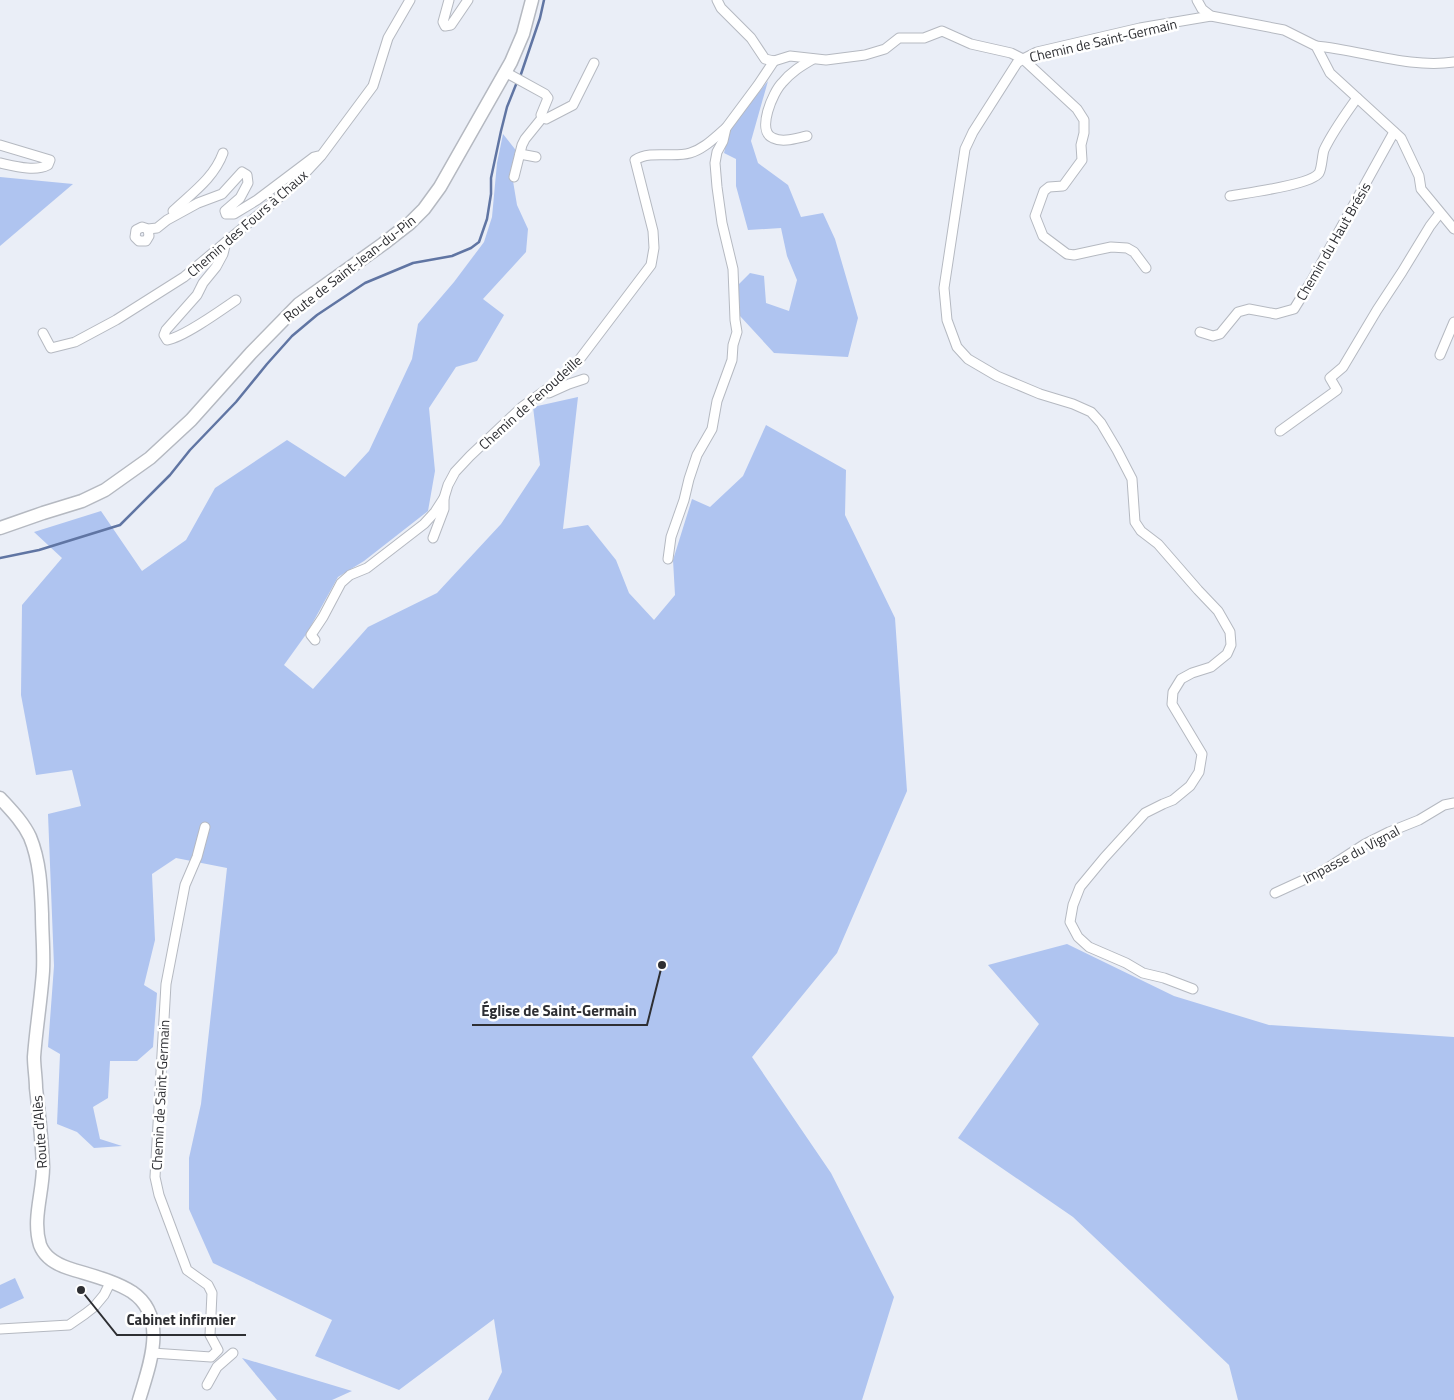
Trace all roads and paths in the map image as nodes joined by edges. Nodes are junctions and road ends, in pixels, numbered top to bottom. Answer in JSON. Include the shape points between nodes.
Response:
{"nodes":[{"id":1,"x":410,"y":0,"type":"edge"},
{"id":2,"x":449,"y":0,"type":"edge"},
{"id":3,"x":468,"y":0,"type":"edge"},
{"id":4,"x":532,"y":0,"type":"edge"},
{"id":5,"x":717,"y":0,"type":"edge"},
{"id":6,"x":1197,"y":0,"type":"edge"},
{"id":7,"x":1211,"y":16,"type":"junction"},
{"id":8,"x":1316,"y":46,"type":"junction"},
{"id":9,"x":813,"y":59,"type":"junction"},
{"id":10,"x":1023,"y":59,"type":"junction"},
{"id":11,"x":774,"y":61,"type":"junction"},
{"id":12,"x":1454,"y":62,"type":"edge"},
{"id":13,"x":594,"y":63,"type":"dead end"},
{"id":14,"x":509,"y":74,"type":"junction"},
{"id":15,"x":1357,"y":98,"type":"junction"},
{"id":16,"x":542,"y":118,"type":"junction"},
{"id":17,"x":726,"y":128,"type":"junction"},
{"id":18,"x":1394,"y":132,"type":"junction"},
{"id":19,"x":808,"y":136,"type":"dead end"},
{"id":20,"x":0,"y":145,"type":"edge"},
{"id":21,"x":223,"y":152,"type":"dead end"},
{"id":22,"x":520,"y":154,"type":"junction"},
{"id":23,"x":321,"y":156,"type":"junction"},
{"id":24,"x":536,"y":157,"type":"dead end"},
{"id":25,"x":0,"y":163,"type":"edge"},
{"id":26,"x":514,"y":177,"type":"dead end"},
{"id":27,"x":1230,"y":196,"type":"dead end"},
{"id":28,"x":1440,"y":213,"type":"junction"},
{"id":29,"x":167,"y":220,"type":"junction"},
{"id":30,"x":1454,"y":229,"type":"edge"},
{"id":31,"x":148,"y":230,"type":"dead end"},
{"id":32,"x":226,"y":242,"type":"junction"},
{"id":33,"x":1146,"y":268,"type":"dead end"},
{"id":34,"x":236,"y":300,"type":"dead end"},
{"id":35,"x":1454,"y":322,"type":"edge"},
{"id":36,"x":1200,"y":332,"type":"dead end"},
{"id":37,"x":44,"y":333,"type":"dead end"},
{"id":38,"x":1440,"y":354,"type":"dead end"},
{"id":39,"x":584,"y":379,"type":"dead end"},
{"id":40,"x":544,"y":392,"type":"junction"},
{"id":41,"x":1280,"y":431,"type":"dead end"},
{"id":42,"x":444,"y":498,"type":"junction"},
{"id":43,"x":4,"y":528,"type":"edge"},
{"id":44,"x":433,"y":538,"type":"dead end"},
{"id":45,"x":668,"y":559,"type":"dead end"},
{"id":46,"x":315,"y":640,"type":"dead end"},
{"id":47,"x":3,"y":801,"type":"edge"},
{"id":48,"x":1454,"y":803,"type":"edge"},
{"id":49,"x":205,"y":827,"type":"dead end"},
{"id":50,"x":1276,"y":893,"type":"dead end"},
{"id":51,"x":1194,"y":989,"type":"dead end"},
{"id":52,"x":110,"y":1283,"type":"junction"},
{"id":53,"x":0,"y":1329,"type":"edge"},
{"id":54,"x":233,"y":1352,"type":"dead end"},
{"id":55,"x":152,"y":1353,"type":"junction"},
{"id":56,"x":207,"y":1385,"type":"dead end"},
{"id":57,"x":139,"y":1400,"type":"edge"}],
"edges":[{"from":1,"to":23,"type":"street","name":"Chemin des Fours à Chaux","via":[[388,38],[372,86]]},
{"from":2,"to":3,"type":"street","via":[[443,22],[445,26],[451,25]]},
{"from":4,"to":14,"type":"main road","name":"Route de Saint-Jean-du-Pin"},
{"from":5,"to":11,"type":"street","via":[[765,59]]},
{"from":6,"to":7,"type":"street"},
{"from":7,"to":8,"type":"street","via":[[1284,30]]},
{"from":7,"to":10,"type":"street","name":"Chemin de Saint-Germain","via":[[1140,28],[1037,52]]},
{"from":8,"to":12,"type":"street","via":[[1415,63]]},
{"from":8,"to":15,"type":"street","via":[[1330,73]]},
{"from":9,"to":10,"type":"street","via":[[865,55],[885,48],[899,38],[924,38],[942,31],[971,44]]},
{"from":9,"to":11,"type":"street","via":[[790,56]]},
{"from":9,"to":19,"type":"street","via":[[793,71],[780,84],[772,99],[765,130],[774,139]]},
{"from":10,"to":33,"type":"street","via":[[1078,108],[1084,120],[1082,160],[1063,186],[1049,187],[1044,191],[1035,216],[1043,236],[1067,254],[1074,255],[1111,247],[1127,248]]},
{"from":10,"to":51,"type":"street","name":"Chemin de Saint-Germain","via":[[1017,63],[965,149],[944,288],[947,320],[957,347],[968,359],[997,376],[1091,412],[1101,422],[1132,479],[1135,522],[1218,611],[1230,632],[1231,646],[1227,654],[1211,667],[1181,679],[1173,692],[1172,704],[1202,754],[1199,772],[1190,786],[1172,800],[1145,813],[1108,853],[1080,887],[1072,905],[1070,922],[1078,937],[1089,947],[1143,973]]},
{"from":11,"to":17,"type":"street"},
{"from":13,"to":16,"type":"street","via":[[573,105]]},
{"from":14,"to":16,"type":"street","via":[[545,94],[548,98]]},
{"from":14,"to":43,"type":"main road","name":"Route de Saint-Jean-du-Pin","via":[[424,209],[393,237],[299,304],[191,420],[127,466],[97,494]]},
{"from":15,"to":18,"type":"street"},
{"from":15,"to":27,"type":"street","via":[[1324,150],[1319,173],[1310,180]]},
{"from":16,"to":22,"type":"street","via":[[525,139]]},
{"from":17,"to":40,"type":"street","name":"Chemin de Fenoudeille","via":[[706,145],[690,153],[640,156],[635,160],[653,231],[650,265],[576,364]]},
{"from":17,"to":45,"type":"street","via":[[715,163],[722,223],[733,269],[737,332],[732,360],[716,401],[712,429],[688,479]]},
{"from":18,"to":28,"type":"street","via":[[1401,138],[1419,176],[1421,189]]},
{"from":18,"to":36,"type":"street","name":"Chemin du Haut Brésis","via":[[1294,309],[1276,314],[1249,309],[1238,312],[1220,334],[1213,336]]},
{"from":20,"to":25,"type":"street","via":[[50,160],[45,167],[35,168]]},
{"from":21,"to":29,"type":"street","via":[[211,175]]},
{"from":22,"to":24,"type":"street"},
{"from":22,"to":26,"type":"street"},
{"from":23,"to":29,"type":"street","via":[[314,157],[234,214],[226,214],[225,211],[240,198],[248,183],[247,175],[242,172],[222,194]]},
{"from":23,"to":32,"type":"street","name":"Chemin des Fours à Chaux","via":[[294,185]]},
{"from":28,"to":30,"type":"street"},
{"from":28,"to":41,"type":"street","via":[[1343,367],[1330,378],[1337,390]]},
{"from":29,"to":31,"type":"street"},
{"from":32,"to":34,"type":"street","via":[[216,267],[202,283],[197,295],[166,330],[166,340],[189,330]]},
{"from":32,"to":37,"type":"street","name":"Chemin des Fours à Chaux","via":[[184,277],[75,342],[51,348]]},
{"from":35,"to":38,"type":"street"},
{"from":39,"to":40,"type":"street"},
{"from":40,"to":42,"type":"street","name":"Chemin de Fenoudeille","via":[[470,456],[456,472]]},
{"from":42,"to":44,"type":"street","via":[[444,509]]},
{"from":42,"to":46,"type":"street","name":"Chemin de Fenoudeille","via":[[424,524],[341,583],[311,635]]},
{"from":47,"to":52,"type":"main road","name":"Route d'Alès","via":[[29,836],[41,890],[43,970],[34,1059],[43,1168],[37,1233],[41,1247],[51,1260]]},
{"from":48,"to":50,"type":"street","name":"Impasse du Vignal","via":[[1365,844],[1323,871]]},
{"from":49,"to":55,"type":"street","name":"Chemin de Saint-Germain","via":[[185,885],[166,984],[155,1177],[188,1270],[208,1285],[212,1293],[210,1335],[218,1350],[211,1357]]},
{"from":52,"to":53,"type":"street","via":[[94,1307],[69,1325]]},
{"from":52,"to":55,"type":"main road","name":"Route d'Alès","via":[[132,1293],[147,1308],[153,1325]]},
{"from":54,"to":56,"type":"street","via":[[217,1367]]},
{"from":55,"to":57,"type":"main road","name":"Route d'Alès"}]}
